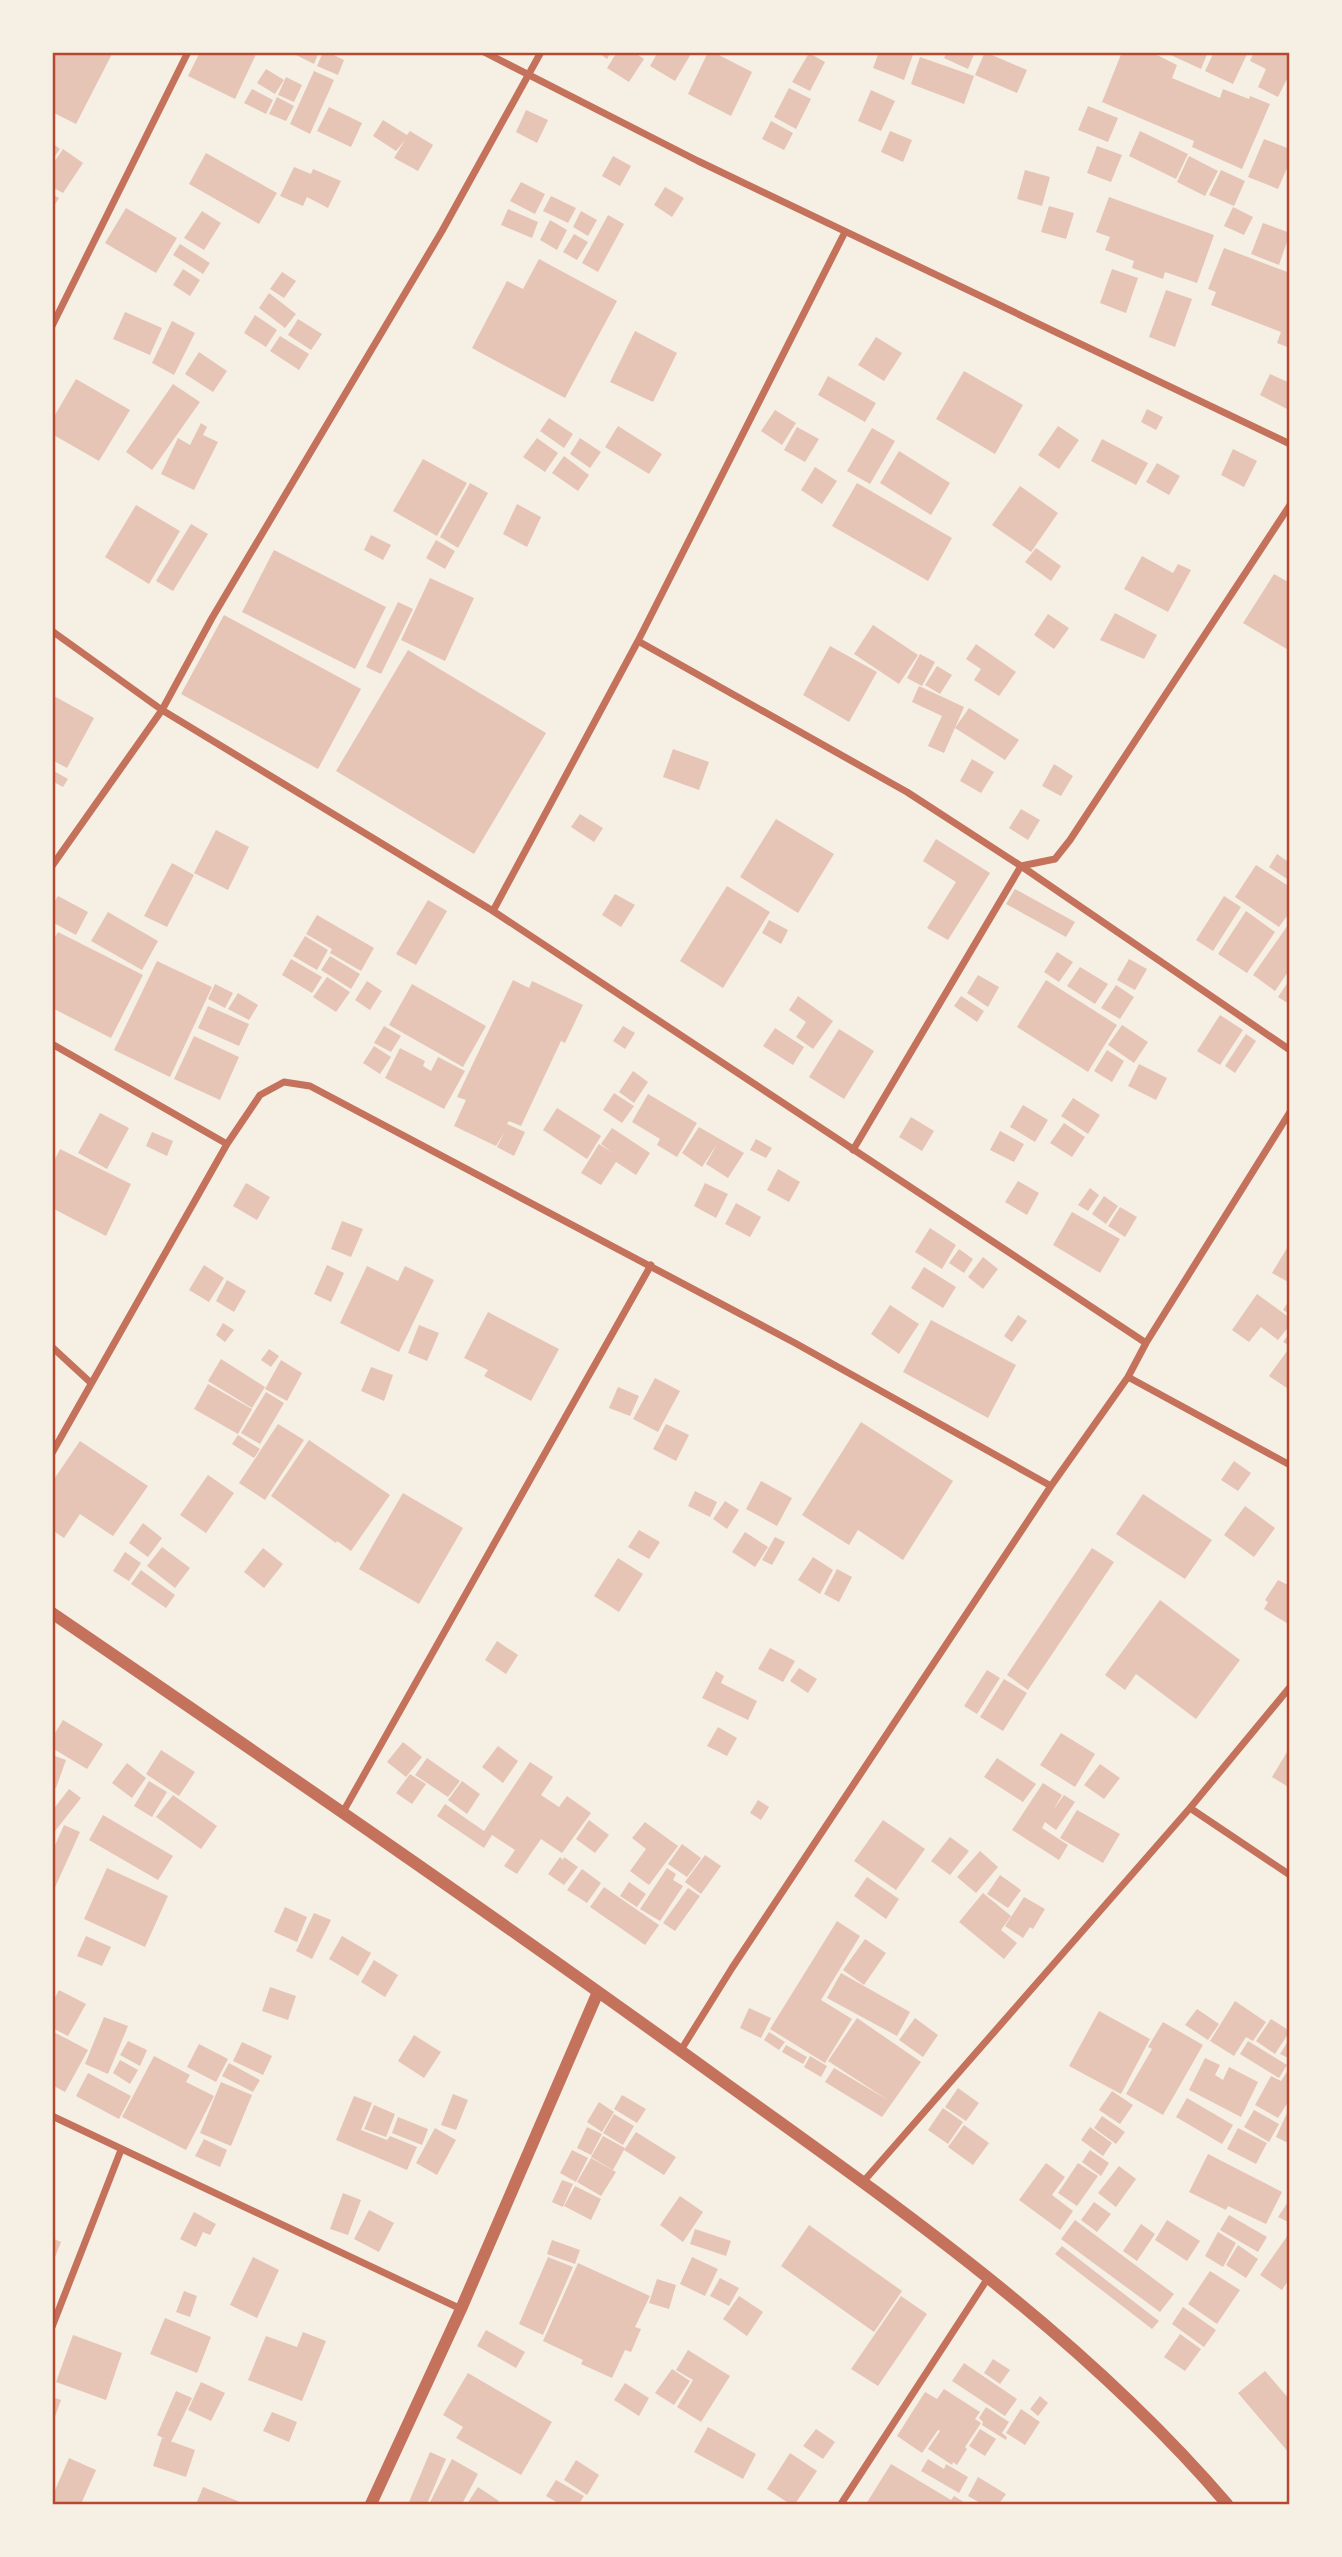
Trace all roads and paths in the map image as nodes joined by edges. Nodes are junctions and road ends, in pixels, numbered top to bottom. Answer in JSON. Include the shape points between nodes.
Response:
{"nodes":[{"id":1,"x":188,"y":52,"type":"edge"},
{"id":2,"x":484,"y":52,"type":"edge"},
{"id":3,"x":541,"y":52,"type":"edge"},
{"id":4,"x":527,"y":75,"type":"junction"},
{"id":5,"x":845,"y":232,"type":"junction"},
{"id":6,"x":52,"y":326,"type":"edge"},
{"id":7,"x":1290,"y":444,"type":"edge"},
{"id":8,"x":1290,"y":505,"type":"edge"},
{"id":9,"x":52,"y":631,"type":"edge"},
{"id":10,"x":638,"y":641,"type":"junction"},
{"id":11,"x":162,"y":710,"type":"junction"},
{"id":12,"x":52,"y":866,"type":"edge"},
{"id":13,"x":1021,"y":866,"type":"junction"},
{"id":14,"x":493,"y":911,"type":"junction"},
{"id":15,"x":52,"y":1044,"type":"edge"},
{"id":16,"x":1290,"y":1050,"type":"edge"},
{"id":17,"x":1290,"y":1112,"type":"edge"},
{"id":18,"x":227,"y":1144,"type":"junction"},
{"id":19,"x":853,"y":1150,"type":"junction"},
{"id":20,"x":651,"y":1265,"type":"junction"},
{"id":21,"x":1146,"y":1343,"type":"junction"},
{"id":22,"x":52,"y":1347,"type":"edge"},
{"id":23,"x":1128,"y":1377,"type":"junction"},
{"id":24,"x":91,"y":1383,"type":"junction"},
{"id":25,"x":52,"y":1453,"type":"edge"},
{"id":26,"x":1290,"y":1465,"type":"edge"},
{"id":27,"x":1051,"y":1486,"type":"junction"},
{"id":28,"x":52,"y":1613,"type":"edge"},
{"id":29,"x":1290,"y":1687,"type":"edge"},
{"id":30,"x":1190,"y":1808,"type":"junction"},
{"id":31,"x":343,"y":1812,"type":"junction"},
{"id":32,"x":1290,"y":1875,"type":"edge"},
{"id":33,"x":598,"y":1992,"type":"junction"},
{"id":34,"x":681,"y":2050,"type":"junction"},
{"id":35,"x":52,"y":2116,"type":"edge"},
{"id":36,"x":121,"y":2150,"type":"junction"},
{"id":37,"x":863,"y":2182,"type":"junction"},
{"id":38,"x":988,"y":2278,"type":"junction"},
{"id":39,"x":461,"y":2309,"type":"junction"},
{"id":40,"x":52,"y":2327,"type":"edge"},
{"id":41,"x":371,"y":2504,"type":"edge"},
{"id":42,"x":841,"y":2504,"type":"edge"},
{"id":43,"x":1227,"y":2504,"type":"edge"}],
"edges":[{"from":1,"to":6,"type":"street"},
{"from":2,"to":4,"type":"street"},
{"from":3,"to":4,"type":"street"},
{"from":4,"to":5,"type":"street"},
{"from":4,"to":11,"type":"street","via":[[442,232]]},
{"from":5,"to":7,"type":"street"},
{"from":5,"to":10,"type":"street"},
{"from":8,"to":13,"type":"street","via":[[1070,840],[1055,859]]},
{"from":9,"to":11,"type":"street"},
{"from":10,"to":13,"type":"street","via":[[907,792]]},
{"from":10,"to":14,"type":"street"},
{"from":11,"to":12,"type":"street"},
{"from":11,"to":14,"type":"street"},
{"from":13,"to":16,"type":"street"},
{"from":13,"to":19,"type":"street"},
{"from":14,"to":19,"type":"street"},
{"from":15,"to":18,"type":"street"},
{"from":17,"to":21,"type":"street"},
{"from":18,"to":20,"type":"street","via":[[260,1094],[284,1082],[310,1086]]},
{"from":18,"to":24,"type":"street"},
{"from":19,"to":21,"type":"street"},
{"from":20,"to":27,"type":"street"},
{"from":20,"to":31,"type":"street"},
{"from":21,"to":23,"type":"street"},
{"from":22,"to":24,"type":"street"},
{"from":23,"to":26,"type":"street"},
{"from":23,"to":27,"type":"street"},
{"from":24,"to":25,"type":"street"},
{"from":27,"to":34,"type":"street"},
{"from":28,"to":31,"type":"street"},
{"from":29,"to":30,"type":"street"},
{"from":30,"to":32,"type":"street"},
{"from":30,"to":37,"type":"street"},
{"from":31,"to":33,"type":"street"},
{"from":33,"to":34,"type":"street"},
{"from":33,"to":39,"type":"street"},
{"from":34,"to":37,"type":"street"},
{"from":35,"to":36,"type":"street"},
{"from":36,"to":39,"type":"street"},
{"from":36,"to":40,"type":"street"},
{"from":37,"to":38,"type":"street"},
{"from":38,"to":42,"type":"street"},
{"from":38,"to":43,"type":"street","via":[[1146,2418]]},
{"from":39,"to":41,"type":"street"}]}
